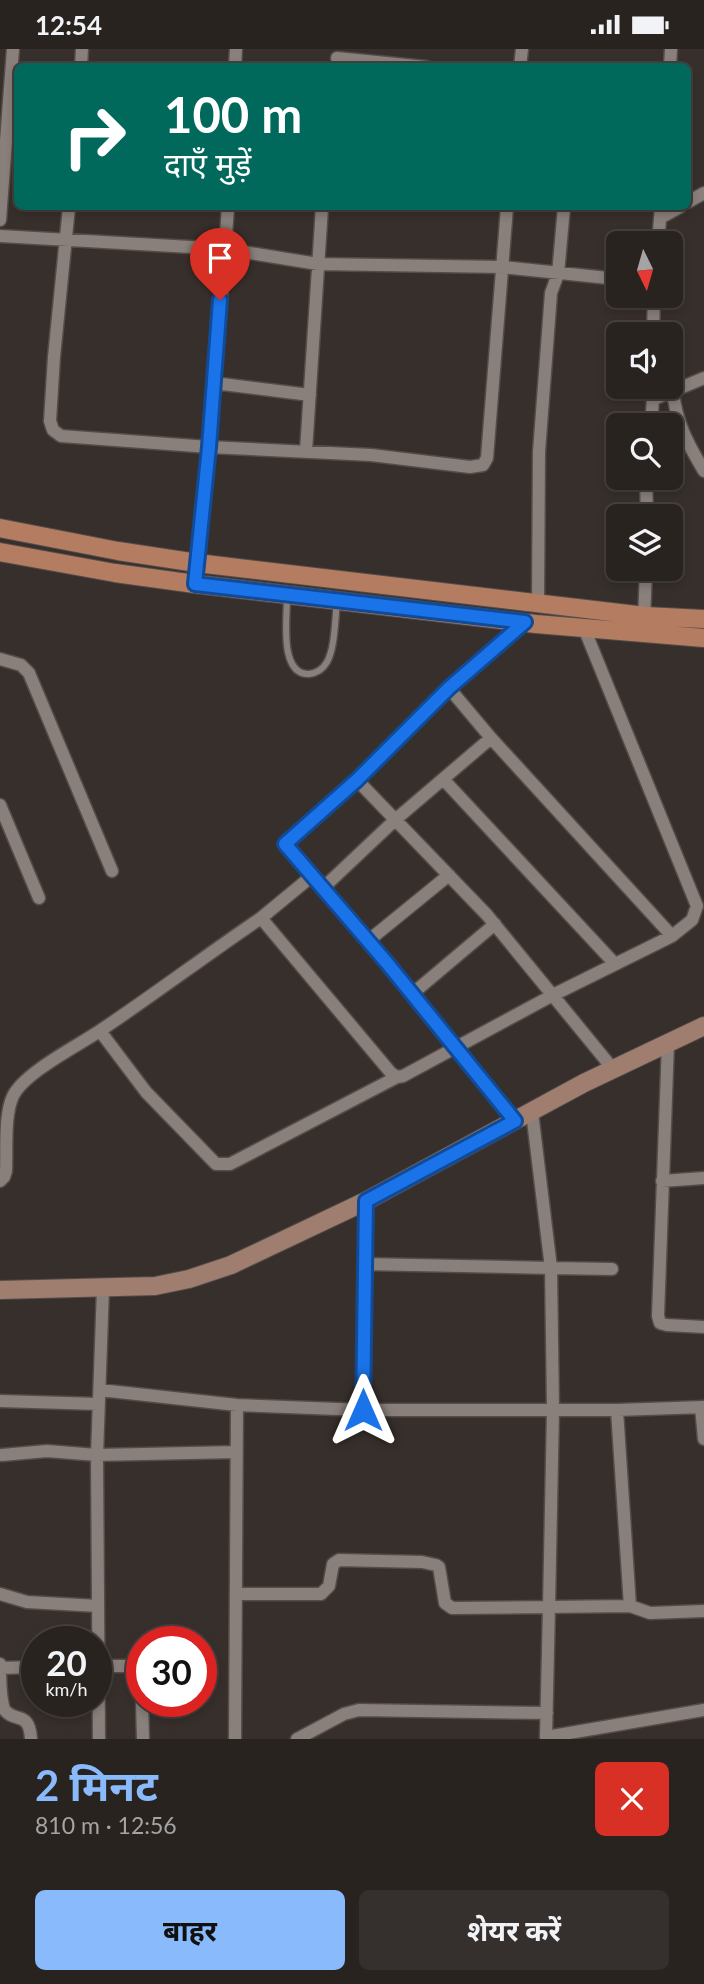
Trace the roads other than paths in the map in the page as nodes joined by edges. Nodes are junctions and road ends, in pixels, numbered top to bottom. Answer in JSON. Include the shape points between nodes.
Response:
{"nodes":[{"id":1,"x":13,"y":49,"type":"edge"},
{"id":2,"x":337,"y":58,"type":"edge"},
{"id":3,"x":386,"y":63,"type":"edge"},
{"id":4,"x":0,"y":112,"type":"edge"},
{"id":5,"x":7,"y":125,"type":"junction"},
{"id":6,"x":69,"y":210,"type":"edge"},
{"id":7,"x":228,"y":210,"type":"edge"},
{"id":8,"x":322,"y":210,"type":"edge"},
{"id":9,"x":507,"y":210,"type":"edge"},
{"id":10,"x":564,"y":210,"type":"edge"},
{"id":11,"x":660,"y":212,"type":"edge"},
{"id":12,"x":0,"y":220,"type":"edge"},
{"id":13,"x":659,"y":231,"type":"edge"},
{"id":14,"x":0,"y":236,"type":"edge"},
{"id":15,"x":66,"y":240,"type":"junction"},
{"id":16,"x":225,"y":249,"type":"junction"},
{"id":17,"x":318,"y":264,"type":"junction"},
{"id":18,"x":502,"y":267,"type":"junction"},
{"id":19,"x":558,"y":274,"type":"junction"},
{"id":20,"x":606,"y":278,"type":"edge"},
{"id":21,"x":704,"y":378,"type":"edge"},
{"id":22,"x":214,"y":383,"type":"junction"},
{"id":23,"x":683,"y":387,"type":"edge"},
{"id":24,"x":310,"y":395,"type":"junction"},
{"id":25,"x":674,"y":399,"type":"edge"},
{"id":26,"x":209,"y":447,"type":"junction"},
{"id":27,"x":306,"y":451,"type":"junction"},
{"id":28,"x":704,"y":471,"type":"edge"},
{"id":29,"x":0,"y":528,"type":"edge"},
{"id":30,"x":0,"y":552,"type":"edge"},
{"id":31,"x":197,"y":563,"type":"junction"},
{"id":32,"x":645,"y":581,"type":"edge"},
{"id":33,"x":195,"y":584,"type":"junction"},
{"id":34,"x":286,"y":595,"type":"junction"},
{"id":35,"x":337,"y":601,"type":"junction"},
{"id":36,"x":538,"y":603,"type":"junction"},
{"id":37,"x":704,"y":619,"type":"edge"},
{"id":38,"x":525,"y":622,"type":"junction"},
{"id":39,"x":643,"y":624,"type":"junction"},
{"id":40,"x":584,"y":628,"type":"junction"},
{"id":41,"x":704,"y":638,"type":"edge"},
{"id":42,"x":0,"y":659,"type":"edge"},
{"id":43,"x":449,"y":688,"type":"junction"},
{"id":44,"x":491,"y":738,"type":"junction"},
{"id":45,"x":357,"y":780,"type":"junction"},
{"id":46,"x":444,"y":780,"type":"junction"},
{"id":47,"x":0,"y":805,"type":"edge"},
{"id":48,"x":396,"y":820,"type":"junction"},
{"id":49,"x":112,"y":871,"type":"dead end"},
{"id":50,"x":449,"y":875,"type":"junction"},
{"id":51,"x":312,"y":876,"type":"junction"},
{"id":52,"x":323,"y":888,"type":"junction"},
{"id":53,"x":39,"y":898,"type":"dead end"},
{"id":54,"x":261,"y":918,"type":"junction"},
{"id":55,"x":495,"y":924,"type":"junction"},
{"id":56,"x":672,"y":936,"type":"junction"},
{"id":57,"x":368,"y":941,"type":"junction"},
{"id":58,"x":615,"y":964,"type":"junction"},
{"id":59,"x":412,"y":994,"type":"junction"},
{"id":60,"x":553,"y":995,"type":"junction"},
{"id":61,"x":704,"y":1026,"type":"edge"},
{"id":62,"x":100,"y":1031,"type":"junction"},
{"id":63,"x":668,"y":1043,"type":"junction"},
{"id":64,"x":456,"y":1047,"type":"junction"},
{"id":65,"x":613,"y":1069,"type":"junction"},
{"id":66,"x":397,"y":1077,"type":"junction"},
{"id":67,"x":532,"y":1112,"type":"junction"},
{"id":68,"x":515,"y":1121,"type":"junction"},
{"id":69,"x":704,"y":1178,"type":"edge"},
{"id":70,"x":0,"y":1181,"type":"edge"},
{"id":71,"x":662,"y":1181,"type":"junction"},
{"id":72,"x":366,"y":1201,"type":"junction"},
{"id":73,"x":364,"y":1264,"type":"junction"},
{"id":74,"x":551,"y":1268,"type":"junction"},
{"id":75,"x":612,"y":1269,"type":"dead end"},
{"id":76,"x":103,"y":1288,"type":"junction"},
{"id":77,"x":0,"y":1290,"type":"edge"},
{"id":78,"x":704,"y":1327,"type":"edge"},
{"id":79,"x":100,"y":1390,"type":"junction"},
{"id":80,"x":0,"y":1401,"type":"edge"},
{"id":81,"x":99,"y":1404,"type":"junction"},
{"id":82,"x":237,"y":1405,"type":"junction"},
{"id":83,"x":703,"y":1407,"type":"edge"},
{"id":84,"x":553,"y":1409,"type":"junction"},
{"id":85,"x":363,"y":1410,"type":"junction"},
{"id":86,"x":617,"y":1410,"type":"junction"},
{"id":87,"x":704,"y":1439,"type":"edge"},
{"id":88,"x":236,"y":1453,"type":"junction"},
{"id":89,"x":2,"y":1455,"type":"dead end"},
{"id":90,"x":97,"y":1455,"type":"junction"},
{"id":91,"x":0,"y":1594,"type":"edge"},
{"id":92,"x":236,"y":1594,"type":"junction"},
{"id":93,"x":98,"y":1606,"type":"junction"},
{"id":94,"x":630,"y":1606,"type":"junction"},
{"id":95,"x":549,"y":1607,"type":"junction"},
{"id":96,"x":704,"y":1611,"type":"edge"},
{"id":97,"x":98,"y":1626,"type":"edge"},
{"id":98,"x":0,"y":1666,"type":"edge"},
{"id":99,"x":21,"y":1667,"type":"edge"},
{"id":100,"x":704,"y":1710,"type":"edge"},
{"id":101,"x":547,"y":1713,"type":"junction"},
{"id":102,"x":98,"y":1717,"type":"edge"},
{"id":103,"x":142,"y":1717,"type":"edge"},
{"id":104,"x":546,"y":1738,"type":"edge"},
{"id":105,"x":32,"y":1739,"type":"edge"},
{"id":106,"x":99,"y":1739,"type":"edge"},
{"id":107,"x":143,"y":1739,"type":"edge"},
{"id":108,"x":235,"y":1739,"type":"edge"},
{"id":109,"x":297,"y":1739,"type":"edge"}],
"edges":[{"from":1,"to":5,"type":"street"},
{"from":2,"to":3,"type":"street"},
{"from":4,"to":5,"type":"street"},
{"from":5,"to":12,"type":"street"},
{"from":6,"to":15,"type":"street"},
{"from":7,"to":16,"type":"street"},
{"from":8,"to":17,"type":"street"},
{"from":9,"to":18,"type":"street"},
{"from":10,"to":19,"type":"street"},
{"from":11,"to":13,"type":"street"},
{"from":14,"to":15,"type":"street"},
{"from":15,"to":16,"type":"street"},
{"from":15,"to":26,"type":"street","via":[[52,430],[61,436]]},
{"from":16,"to":17,"type":"street"},
{"from":16,"to":22,"type":"street"},
{"from":17,"to":18,"type":"street"},
{"from":17,"to":24,"type":"street"},
{"from":18,"to":19,"type":"street"},
{"from":18,"to":27,"type":"street","via":[[484,465]]},
{"from":19,"to":20,"type":"street"},
{"from":19,"to":36,"type":"street","via":[[551,293],[539,452]]},
{"from":21,"to":23,"type":"street"},
{"from":22,"to":24,"type":"street"},
{"from":22,"to":26,"type":"street"},
{"from":24,"to":27,"type":"street"},
{"from":25,"to":28,"type":"street","via":[[685,438]]},
{"from":26,"to":27,"type":"street"},
{"from":26,"to":31,"type":"street"},
{"from":29,"to":31,"type":"main road"},
{"from":30,"to":33,"type":"main road"},
{"from":31,"to":33,"type":"street"},
{"from":31,"to":36,"type":"main road"},
{"from":32,"to":39,"type":"street"},
{"from":33,"to":34,"type":"main road"},
{"from":34,"to":35,"type":"main road"},
{"from":34,"to":35,"type":"lane","via":[[288,654],[291,664],[307,674],[326,664]]},
{"from":35,"to":38,"type":"main road"},
{"from":36,"to":39,"type":"main road"},
{"from":37,"to":39,"type":"main road"},
{"from":38,"to":40,"type":"main road"},
{"from":38,"to":43,"type":"street"},
{"from":39,"to":40,"type":"main road"},
{"from":39,"to":41,"type":"main road"},
{"from":40,"to":56,"type":"street","via":[[697,905],[692,921]]},
{"from":42,"to":49,"type":"street","via":[[21,665],[29,673]]},
{"from":43,"to":44,"type":"street"},
{"from":43,"to":45,"type":"street"},
{"from":44,"to":46,"type":"street"},
{"from":44,"to":56,"type":"street"},
{"from":45,"to":48,"type":"street"},
{"from":45,"to":51,"type":"street","via":[[285,844]]},
{"from":46,"to":48,"type":"street"},
{"from":46,"to":58,"type":"street"},
{"from":47,"to":53,"type":"street"},
{"from":48,"to":50,"type":"street"},
{"from":48,"to":52,"type":"street"},
{"from":50,"to":55,"type":"street"},
{"from":50,"to":57,"type":"street"},
{"from":51,"to":52,"type":"street"},
{"from":51,"to":54,"type":"street"},
{"from":52,"to":57,"type":"street"},
{"from":54,"to":62,"type":"street"},
{"from":54,"to":66,"type":"street"},
{"from":55,"to":59,"type":"street"},
{"from":55,"to":60,"type":"street"},
{"from":56,"to":58,"type":"street"},
{"from":57,"to":59,"type":"street"},
{"from":58,"to":60,"type":"street"},
{"from":59,"to":64,"type":"street"},
{"from":60,"to":64,"type":"street"},
{"from":60,"to":65,"type":"street"},
{"from":61,"to":63,"type":"main road"},
{"from":62,"to":66,"type":"street","via":[[146,1092],[216,1164],[230,1164]]},
{"from":62,"to":70,"type":"street","via":[[25,1080],[13,1095],[6,1171]]},
{"from":63,"to":65,"type":"main road"},
{"from":63,"to":71,"type":"street"},
{"from":64,"to":66,"type":"street"},
{"from":64,"to":68,"type":"street"},
{"from":65,"to":67,"type":"main road"},
{"from":67,"to":68,"type":"main road"},
{"from":67,"to":74,"type":"street"},
{"from":68,"to":72,"type":"main road"},
{"from":69,"to":71,"type":"street"},
{"from":71,"to":78,"type":"street","via":[[660,1323]]},
{"from":72,"to":73,"type":"street"},
{"from":72,"to":76,"type":"main road","via":[[231,1265],[189,1279]]},
{"from":73,"to":74,"type":"street"},
{"from":73,"to":85,"type":"street"},
{"from":74,"to":75,"type":"street"},
{"from":74,"to":84,"type":"street"},
{"from":76,"to":77,"type":"main road"},
{"from":76,"to":79,"type":"street"},
{"from":79,"to":81,"type":"street"},
{"from":79,"to":82,"type":"street"},
{"from":80,"to":81,"type":"street"},
{"from":81,"to":90,"type":"street"},
{"from":82,"to":85,"type":"street"},
{"from":82,"to":88,"type":"street"},
{"from":83,"to":86,"type":"street"},
{"from":83,"to":87,"type":"street"},
{"from":84,"to":85,"type":"street"},
{"from":84,"to":86,"type":"street"},
{"from":84,"to":95,"type":"street"},
{"from":86,"to":94,"type":"street"},
{"from":88,"to":90,"type":"street"},
{"from":88,"to":92,"type":"street"},
{"from":89,"to":90,"type":"street","via":[[47,1451]]},
{"from":90,"to":93,"type":"street"},
{"from":91,"to":93,"type":"street","via":[[27,1602]]},
{"from":92,"to":95,"type":"street","via":[[321,1594],[339,1560],[422,1562],[439,1567],[444,1599],[452,1608]]},
{"from":92,"to":108,"type":"street"},
{"from":93,"to":97,"type":"street"},
{"from":94,"to":95,"type":"street"},
{"from":94,"to":96,"type":"street","via":[[650,1613]]},
{"from":95,"to":101,"type":"street"},
{"from":98,"to":99,"type":"street"},
{"from":98,"to":105,"type":"street","via":[[3,1706],[27,1722]]},
{"from":100,"to":104,"type":"street"},
{"from":101,"to":104,"type":"street"},
{"from":101,"to":109,"type":"street","via":[[359,1710]]},
{"from":102,"to":106,"type":"street"},
{"from":103,"to":107,"type":"street"}]}
